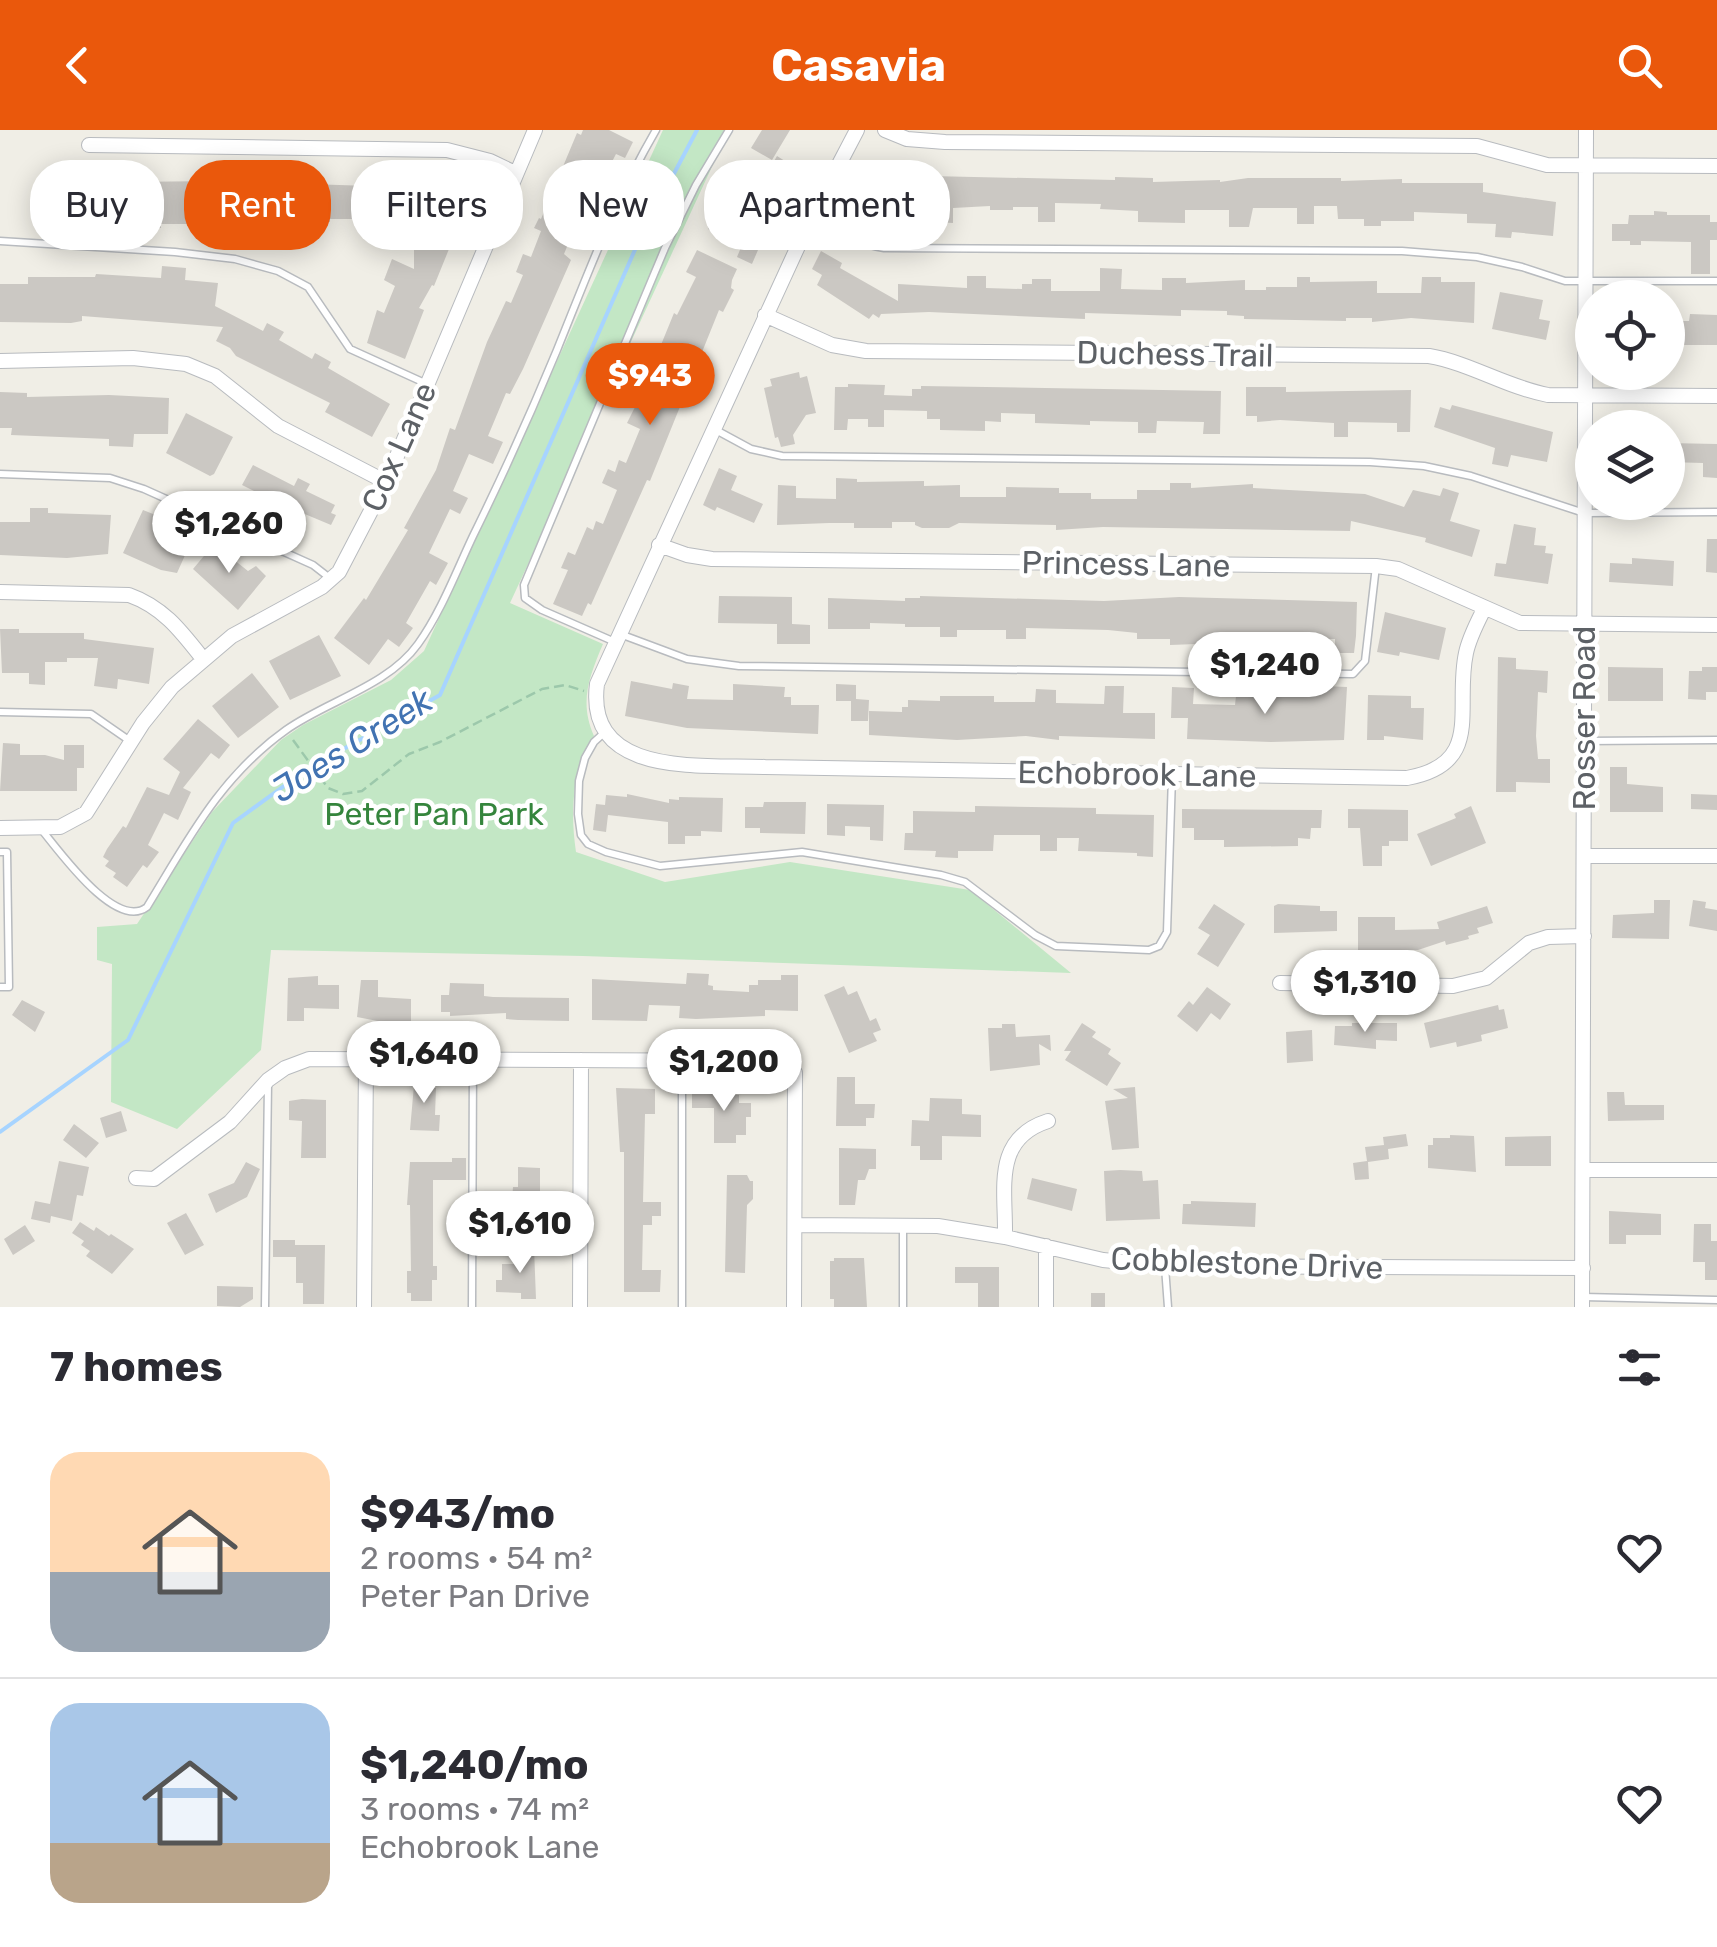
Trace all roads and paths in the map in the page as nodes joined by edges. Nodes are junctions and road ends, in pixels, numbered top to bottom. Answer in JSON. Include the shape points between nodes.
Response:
{"nodes":[{"id":1,"x":535,"y":130,"type":"edge"},
{"id":2,"x":656,"y":130,"type":"edge"},
{"id":3,"x":729,"y":130,"type":"edge"},
{"id":4,"x":857,"y":130,"type":"edge"},
{"id":5,"x":885,"y":130,"type":"edge"},
{"id":6,"x":1586,"y":130,"type":"edge"},
{"id":7,"x":89,"y":145,"type":"dead end"},
{"id":8,"x":486,"y":160,"type":"edge"},
{"id":9,"x":521,"y":160,"type":"edge"},
{"id":10,"x":841,"y":160,"type":"edge"},
{"id":11,"x":1586,"y":166,"type":"junction"},
{"id":12,"x":1717,"y":166,"type":"edge"},
{"id":13,"x":0,"y":241,"type":"edge"},
{"id":14,"x":950,"y":248,"type":"edge"},
{"id":15,"x":483,"y":250,"type":"edge"},
{"id":16,"x":796,"y":250,"type":"edge"},
{"id":17,"x":1586,"y":280,"type":"edge"},
{"id":18,"x":1575,"y":281,"type":"edge"},
{"id":19,"x":1685,"y":282,"type":"edge"},
{"id":20,"x":1717,"y":282,"type":"edge"},
{"id":21,"x":765,"y":315,"type":"junction"},
{"id":22,"x":0,"y":361,"type":"edge"},
{"id":23,"x":428,"y":384,"type":"junction"},
{"id":24,"x":1585,"y":390,"type":"edge"},
{"id":25,"x":1585,"y":396,"type":"junction"},
{"id":26,"x":1717,"y":396,"type":"edge"},
{"id":27,"x":1585,"y":410,"type":"edge"},
{"id":28,"x":713,"y":429,"type":"junction"},
{"id":29,"x":0,"y":474,"type":"edge"},
{"id":30,"x":386,"y":482,"type":"junction"},
{"id":31,"x":1575,"y":509,"type":"edge"},
{"id":32,"x":1685,"y":512,"type":"edge"},
{"id":33,"x":1717,"y":512,"type":"edge"},
{"id":34,"x":1584,"y":520,"type":"edge"},
{"id":35,"x":659,"y":544,"type":"junction"},
{"id":36,"x":1376,"y":566,"type":"junction"},
{"id":37,"x":332,"y":580,"type":"junction"},
{"id":38,"x":0,"y":592,"type":"edge"},
{"id":39,"x":1484,"y":609,"type":"junction"},
{"id":40,"x":1717,"y":625,"type":"edge"},
{"id":41,"x":1584,"y":626,"type":"junction"},
{"id":42,"x":617,"y":638,"type":"junction"},
{"id":43,"x":203,"y":658,"type":"junction"},
{"id":44,"x":596,"y":694,"type":"junction"},
{"id":45,"x":0,"y":712,"type":"edge"},
{"id":46,"x":604,"y":732,"type":"junction"},
{"id":47,"x":292,"y":739,"type":"dead end"},
{"id":48,"x":1584,"y":740,"type":"junction"},
{"id":49,"x":1717,"y":740,"type":"edge"},
{"id":50,"x":132,"y":742,"type":"junction"},
{"id":51,"x":1172,"y":775,"type":"junction"},
{"id":52,"x":4,"y":828,"type":"edge"},
{"id":53,"x":40,"y":828,"type":"junction"},
{"id":54,"x":4,"y":852,"type":"edge"},
{"id":55,"x":1584,"y":856,"type":"junction"},
{"id":56,"x":1717,"y":856,"type":"edge"},
{"id":57,"x":1584,"y":936,"type":"junction"},
{"id":58,"x":1280,"y":982,"type":"dead end"},
{"id":59,"x":0,"y":987,"type":"edge"},
{"id":60,"x":366,"y":1058,"type":"junction"},
{"id":61,"x":473,"y":1060,"type":"junction"},
{"id":62,"x":582,"y":1060,"type":"junction"},
{"id":63,"x":682,"y":1061,"type":"junction"},
{"id":64,"x":268,"y":1080,"type":"junction"},
{"id":65,"x":1048,"y":1122,"type":"dead end"},
{"id":66,"x":1584,"y":1170,"type":"junction"},
{"id":67,"x":1717,"y":1170,"type":"edge"},
{"id":68,"x":136,"y":1178,"type":"dead end"},
{"id":69,"x":796,"y":1226,"type":"junction"},
{"id":70,"x":904,"y":1226,"type":"junction"},
{"id":71,"x":1006,"y":1237,"type":"junction"},
{"id":72,"x":1046,"y":1246,"type":"junction"},
{"id":73,"x":1165,"y":1266,"type":"junction"},
{"id":74,"x":1583,"y":1268,"type":"junction"},
{"id":75,"x":1717,"y":1300,"type":"edge"},
{"id":76,"x":1582,"y":1302,"type":"edge"},
{"id":77,"x":265,"y":1307,"type":"edge"},
{"id":78,"x":364,"y":1307,"type":"edge"},
{"id":79,"x":472,"y":1307,"type":"edge"},
{"id":80,"x":580,"y":1307,"type":"edge"},
{"id":81,"x":682,"y":1307,"type":"edge"},
{"id":82,"x":794,"y":1307,"type":"edge"},
{"id":83,"x":903,"y":1307,"type":"edge"},
{"id":84,"x":1046,"y":1307,"type":"edge"},
{"id":85,"x":1168,"y":1307,"type":"edge"}],
"edges":[{"from":1,"to":9,"type":"street","name":"Cox Lane"},
{"from":2,"to":53,"type":"lane","via":[[602,237],[513,454],[419,644],[403,662],[315,711],[262,750],[211,802],[139,913],[101,895]]},
{"from":3,"to":42,"type":"lane","via":[[665,248],[524,584],[525,598],[542,610]]},
{"from":4,"to":10,"type":"street"},
{"from":5,"to":11,"type":"street","via":[[945,142],[1477,146],[1525,161]]},
{"from":6,"to":11,"type":"street","name":"Rosser Road"},
{"from":7,"to":8,"type":"street","via":[[447,150]]},
{"from":11,"to":12,"type":"street"},
{"from":11,"to":17,"type":"street","name":"Rosser Road"},
{"from":13,"to":23,"type":"lane","via":[[235,258],[278,271],[308,287],[350,348]]},
{"from":14,"to":18,"type":"lane","via":[[1402,251],[1477,258]]},
{"from":15,"to":23,"type":"street","name":"Cox Lane"},
{"from":16,"to":21,"type":"street"},
{"from":19,"to":20,"type":"lane"},
{"from":21,"to":25,"type":"street","name":"Duchess Trail","via":[[866,351],[1428,356],[1529,392]]},
{"from":21,"to":28,"type":"street"},
{"from":22,"to":30,"type":"street","via":[[133,358],[186,364],[215,376],[278,426]]},
{"from":23,"to":30,"type":"street","name":"Cox Lane"},
{"from":24,"to":25,"type":"street","name":"Rosser Road"},
{"from":25,"to":26,"type":"street","name":"Duchess Trail"},
{"from":25,"to":27,"type":"street","name":"Rosser Road"},
{"from":28,"to":31,"type":"lane","via":[[782,456],[1424,466]]},
{"from":28,"to":35,"type":"street"},
{"from":29,"to":37,"type":"lane","via":[[110,478],[313,565]]},
{"from":30,"to":37,"type":"street","name":"Cox Lane"},
{"from":32,"to":33,"type":"lane"},
{"from":34,"to":41,"type":"street","name":"Rosser Road"},
{"from":35,"to":36,"type":"street","name":"Princess Lane","via":[[712,559]]},
{"from":35,"to":42,"type":"street"},
{"from":36,"to":39,"type":"street","name":"Princess Lane","via":[[1398,569]]},
{"from":36,"to":42,"type":"lane","via":[[1365,661],[1353,674],[740,666]]},
{"from":37,"to":43,"type":"street"},
{"from":38,"to":43,"type":"street","via":[[129,595],[163,612]]},
{"from":39,"to":41,"type":"street","name":"Princess Lane","via":[[1520,622]]},
{"from":39,"to":51,"type":"street","name":"Echobrook Lane","via":[[1466,651],[1460,744],[1426,775]]},
{"from":40,"to":41,"type":"street","name":"Princess Lane"},
{"from":41,"to":48,"type":"street","name":"Rosser Road"},
{"from":42,"to":44,"type":"street"},
{"from":43,"to":50,"type":"street"},
{"from":44,"to":46,"type":"street"},
{"from":44,"to":47,"type":"path","via":[[565,685],[542,689],[408,754],[362,790],[343,794],[328,788]]},
{"from":45,"to":50,"type":"lane","via":[[91,714]]},
{"from":46,"to":51,"type":"street","name":"Echobrook Lane","via":[[634,756],[663,762]]},
{"from":46,"to":51,"type":"lane","via":[[579,780],[578,814],[588,844],[660,866],[802,852],[941,875],[965,882],[1035,935],[1077,949],[1149,950],[1167,932]]},
{"from":48,"to":49,"type":"lane"},
{"from":48,"to":55,"type":"street","name":"Rosser Road"},
{"from":50,"to":53,"type":"street","via":[[86,813]]},
{"from":52,"to":53,"type":"street"},
{"from":52,"to":54,"type":"lane"},
{"from":54,"to":59,"type":"lane","via":[[9,987]]},
{"from":55,"to":56,"type":"street"},
{"from":55,"to":57,"type":"street","name":"Rosser Road"},
{"from":57,"to":58,"type":"street","via":[[1528,943],[1486,978],[1453,986]]},
{"from":57,"to":66,"type":"street","name":"Rosser Road"},
{"from":60,"to":61,"type":"street"},
{"from":60,"to":64,"type":"street","via":[[310,1059]]},
{"from":60,"to":78,"type":"street"},
{"from":61,"to":62,"type":"street"},
{"from":61,"to":79,"type":"lane"},
{"from":62,"to":63,"type":"street"},
{"from":62,"to":80,"type":"street"},
{"from":63,"to":69,"type":"street","via":[[778,1062],[795,1073]]},
{"from":63,"to":81,"type":"lane"},
{"from":64,"to":68,"type":"street","via":[[206,1143],[154,1179]]},
{"from":64,"to":77,"type":"lane"},
{"from":65,"to":71,"type":"street","via":[[1019,1137],[1006,1156]]},
{"from":66,"to":67,"type":"street"},
{"from":66,"to":74,"type":"street","name":"Rosser Road"},
{"from":69,"to":70,"type":"street","name":"Cobblestone Drive"},
{"from":69,"to":82,"type":"street"},
{"from":70,"to":71,"type":"street","name":"Cobblestone Drive"},
{"from":70,"to":83,"type":"lane"},
{"from":71,"to":72,"type":"street","name":"Cobblestone Drive"},
{"from":72,"to":73,"type":"street","name":"Cobblestone Drive"},
{"from":72,"to":84,"type":"street"},
{"from":73,"to":74,"type":"street","name":"Cobblestone Drive"},
{"from":73,"to":85,"type":"lane"},
{"from":74,"to":76,"type":"street","name":"Rosser Road"},
{"from":75,"to":76,"type":"lane"}]}
